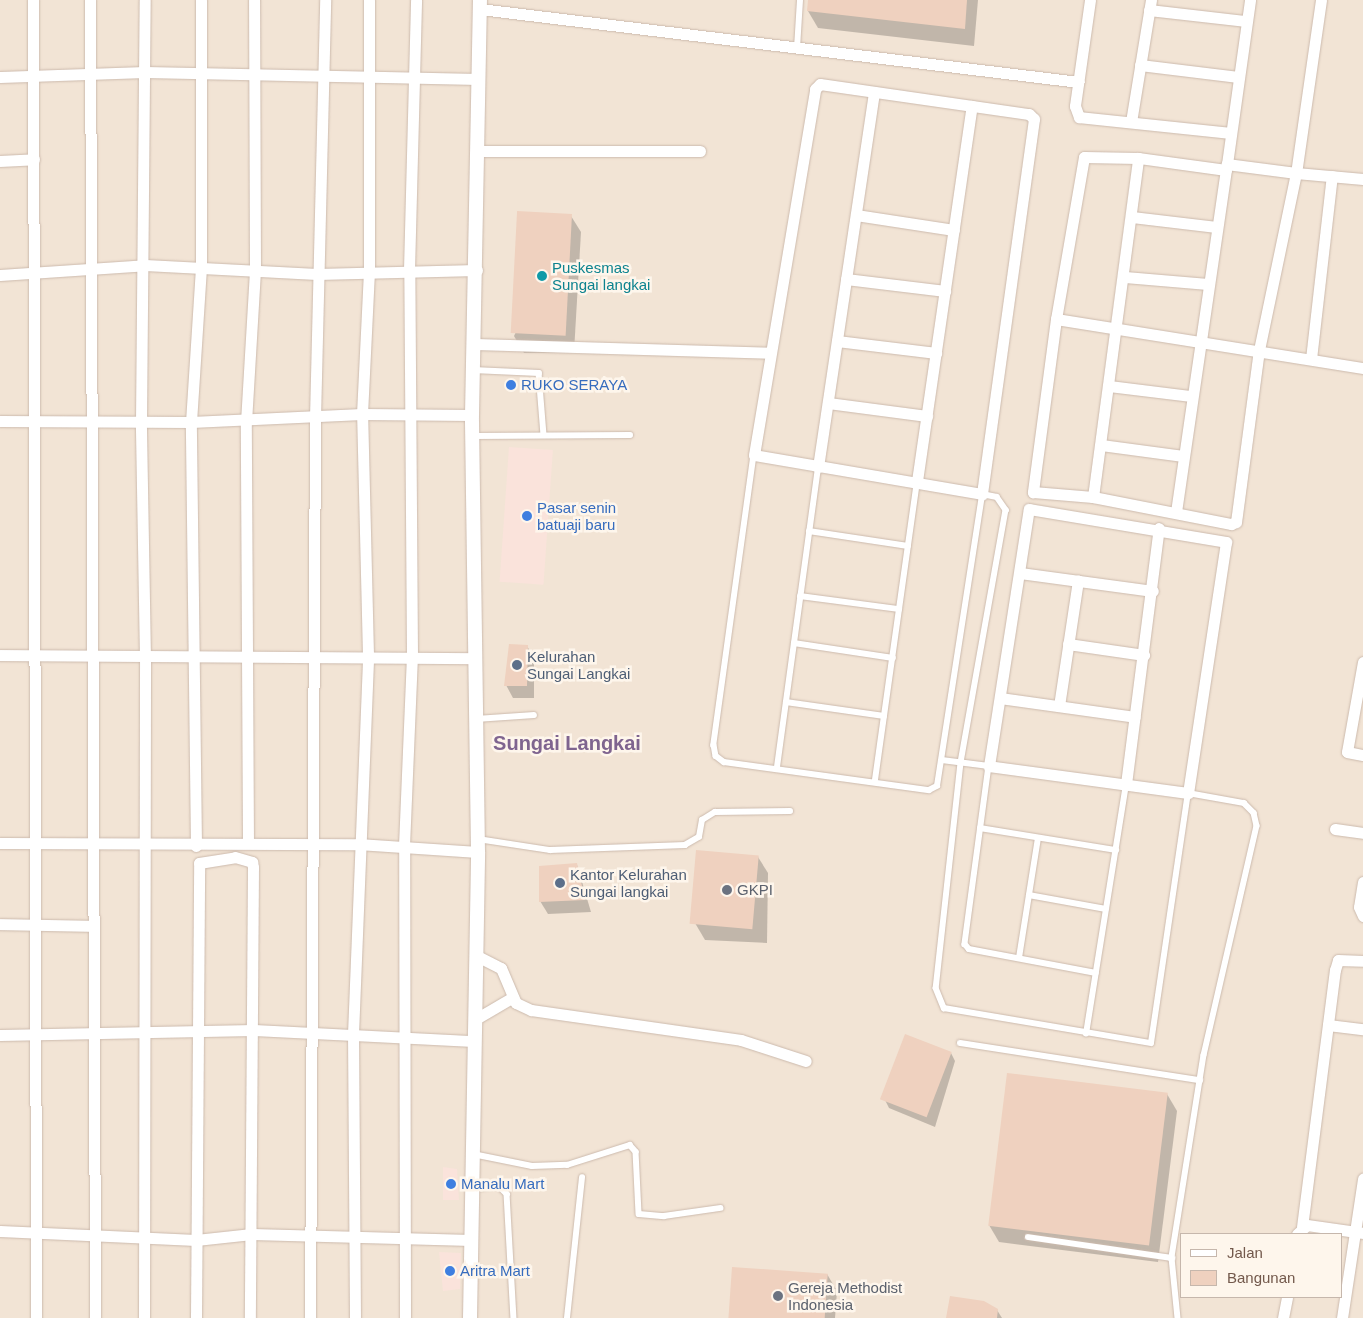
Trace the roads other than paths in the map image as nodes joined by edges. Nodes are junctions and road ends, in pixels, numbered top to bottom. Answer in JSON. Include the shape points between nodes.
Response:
{"nodes":[{"id":1,"x":33,"y":0,"type":"edge"},
{"id":2,"x":90,"y":0,"type":"edge"},
{"id":3,"x":145,"y":0,"type":"edge"},
{"id":4,"x":201,"y":0,"type":"edge"},
{"id":5,"x":254,"y":0,"type":"edge"},
{"id":6,"x":325,"y":0,"type":"edge"},
{"id":7,"x":369,"y":0,"type":"edge"},
{"id":8,"x":416,"y":0,"type":"edge"},
{"id":9,"x":800,"y":0,"type":"edge"},
{"id":10,"x":1090,"y":0,"type":"edge"},
{"id":11,"x":1250,"y":0,"type":"edge"},
{"id":12,"x":1321,"y":0,"type":"edge"},
{"id":13,"x":480,"y":4,"type":"edge"},
{"id":14,"x":1150,"y":5,"type":"edge"},
{"id":15,"x":1246,"y":20,"type":"junction"},
{"id":16,"x":797,"y":48,"type":"junction"},
{"id":17,"x":1140,"y":65,"type":"junction"},
{"id":18,"x":145,"y":72,"type":"junction"},
{"id":19,"x":257,"y":73,"type":"junction"},
{"id":20,"x":90,"y":74,"type":"junction"},
{"id":21,"x":204,"y":75,"type":"junction"},
{"id":22,"x":369,"y":75,"type":"junction"},
{"id":23,"x":34,"y":76,"type":"junction"},
{"id":24,"x":415,"y":76,"type":"junction"},
{"id":25,"x":0,"y":77,"type":"edge"},
{"id":26,"x":322,"y":77,"type":"junction"},
{"id":27,"x":1238,"y":77,"type":"junction"},
{"id":28,"x":479,"y":79,"type":"junction"},
{"id":29,"x":1079,"y":82,"type":"junction"},
{"id":30,"x":874,"y":92,"type":"junction"},
{"id":31,"x":972,"y":106,"type":"junction"},
{"id":32,"x":1131,"y":122,"type":"junction"},
{"id":33,"x":1230,"y":133,"type":"junction"},
{"id":34,"x":480,"y":151,"type":"junction"},
{"id":35,"x":700,"y":151,"type":"dead end"},
{"id":36,"x":1138,"y":158,"type":"junction"},
{"id":37,"x":34,"y":159,"type":"junction"},
{"id":38,"x":0,"y":161,"type":"edge"},
{"id":39,"x":1296,"y":172,"type":"junction"},
{"id":40,"x":1332,"y":176,"type":"junction"},
{"id":41,"x":1363,"y":179,"type":"edge"},
{"id":42,"x":856,"y":215,"type":"junction"},
{"id":43,"x":1132,"y":217,"type":"junction"},
{"id":44,"x":1216,"y":226,"type":"junction"},
{"id":45,"x":954,"y":230,"type":"junction"},
{"id":46,"x":145,"y":265,"type":"junction"},
{"id":47,"x":91,"y":269,"type":"junction"},
{"id":48,"x":201,"y":269,"type":"junction"},
{"id":49,"x":255,"y":270,"type":"junction"},
{"id":50,"x":409,"y":270,"type":"junction"},
{"id":51,"x":477,"y":270,"type":"junction"},
{"id":52,"x":368,"y":271,"type":"junction"},
{"id":53,"x":34,"y":273,"type":"junction"},
{"id":54,"x":317,"y":274,"type":"junction"},
{"id":55,"x":0,"y":275,"type":"edge"},
{"id":56,"x":1125,"y":277,"type":"junction"},
{"id":57,"x":846,"y":279,"type":"junction"},
{"id":58,"x":1208,"y":284,"type":"junction"},
{"id":59,"x":945,"y":291,"type":"junction"},
{"id":60,"x":1056,"y":319,"type":"junction"},
{"id":61,"x":1114,"y":328,"type":"junction"},
{"id":62,"x":837,"y":341,"type":"junction"},
{"id":63,"x":1200,"y":343,"type":"junction"},
{"id":64,"x":475,"y":344,"type":"junction"},
{"id":65,"x":1259,"y":350,"type":"junction"},
{"id":66,"x":770,"y":353,"type":"junction"},
{"id":67,"x":936,"y":353,"type":"junction"},
{"id":68,"x":1311,"y":359,"type":"junction"},
{"id":69,"x":1363,"y":368,"type":"edge"},
{"id":70,"x":474,"y":370,"type":"junction"},
{"id":71,"x":1108,"y":386,"type":"junction"},
{"id":72,"x":1191,"y":396,"type":"junction"},
{"id":73,"x":828,"y":403,"type":"junction"},
{"id":74,"x":362,"y":414,"type":"junction"},
{"id":75,"x":408,"y":415,"type":"junction"},
{"id":76,"x":472,"y":415,"type":"junction"},
{"id":77,"x":927,"y":416,"type":"junction"},
{"id":78,"x":315,"y":418,"type":"junction"},
{"id":79,"x":0,"y":421,"type":"edge"},
{"id":80,"x":34,"y":421,"type":"junction"},
{"id":81,"x":92,"y":422,"type":"junction"},
{"id":82,"x":141,"y":422,"type":"junction"},
{"id":83,"x":191,"y":422,"type":"junction"},
{"id":84,"x":246,"y":422,"type":"junction"},
{"id":85,"x":544,"y":435,"type":"junction"},
{"id":86,"x":630,"y":435,"type":"dead end"},
{"id":87,"x":472,"y":436,"type":"junction"},
{"id":88,"x":1101,"y":445,"type":"junction"},
{"id":89,"x":754,"y":455,"type":"junction"},
{"id":90,"x":1183,"y":456,"type":"junction"},
{"id":91,"x":818,"y":467,"type":"junction"},
{"id":92,"x":917,"y":481,"type":"junction"},
{"id":93,"x":982,"y":494,"type":"junction"},
{"id":94,"x":1093,"y":497,"type":"junction"},
{"id":95,"x":1176,"y":512,"type":"junction"},
{"id":96,"x":1159,"y":528,"type":"junction"},
{"id":97,"x":809,"y":531,"type":"junction"},
{"id":98,"x":908,"y":546,"type":"junction"},
{"id":99,"x":1020,"y":573,"type":"junction"},
{"id":100,"x":1078,"y":580,"type":"junction"},
{"id":101,"x":1153,"y":591,"type":"junction"},
{"id":102,"x":800,"y":596,"type":"junction"},
{"id":103,"x":899,"y":609,"type":"junction"},
{"id":104,"x":794,"y":643,"type":"junction"},
{"id":105,"x":1068,"y":644,"type":"junction"},
{"id":106,"x":247,"y":654,"type":"junction"},
{"id":107,"x":368,"y":654,"type":"junction"},
{"id":108,"x":0,"y":655,"type":"edge"},
{"id":109,"x":194,"y":655,"type":"junction"},
{"id":110,"x":1144,"y":655,"type":"junction"},
{"id":111,"x":34,"y":656,"type":"junction"},
{"id":112,"x":315,"y":656,"type":"junction"},
{"id":113,"x":412,"y":656,"type":"junction"},
{"id":114,"x":93,"y":658,"type":"junction"},
{"id":115,"x":476,"y":658,"type":"junction"},
{"id":116,"x":892,"y":658,"type":"junction"},
{"id":117,"x":146,"y":660,"type":"junction"},
{"id":118,"x":1363,"y":662,"type":"edge"},
{"id":119,"x":1000,"y":698,"type":"junction"},
{"id":120,"x":786,"y":702,"type":"junction"},
{"id":121,"x":1059,"y":706,"type":"junction"},
{"id":122,"x":534,"y":715,"type":"dead end"},
{"id":123,"x":884,"y":716,"type":"junction"},
{"id":124,"x":1135,"y":717,"type":"junction"},
{"id":125,"x":476,"y":719,"type":"junction"},
{"id":126,"x":1363,"y":755,"type":"edge"},
{"id":127,"x":942,"y":760,"type":"junction"},
{"id":128,"x":961,"y":763,"type":"junction"},
{"id":129,"x":988,"y":766,"type":"junction"},
{"id":130,"x":778,"y":767,"type":"junction"},
{"id":131,"x":875,"y":780,"type":"junction"},
{"id":132,"x":1126,"y":784,"type":"junction"},
{"id":133,"x":1188,"y":792,"type":"junction"},
{"id":134,"x":790,"y":811,"type":"dead end"},
{"id":135,"x":980,"y":828,"type":"junction"},
{"id":136,"x":1335,"y":829,"type":"dead end"},
{"id":137,"x":1363,"y":833,"type":"edge"},
{"id":138,"x":1038,"y":838,"type":"junction"},
{"id":139,"x":0,"y":843,"type":"edge"},
{"id":140,"x":248,"y":843,"type":"junction"},
{"id":141,"x":35,"y":844,"type":"junction"},
{"id":142,"x":358,"y":844,"type":"junction"},
{"id":143,"x":94,"y":845,"type":"junction"},
{"id":144,"x":313,"y":845,"type":"junction"},
{"id":145,"x":478,"y":845,"type":"junction"},
{"id":146,"x":146,"y":846,"type":"junction"},
{"id":147,"x":196,"y":846,"type":"junction"},
{"id":148,"x":404,"y":846,"type":"junction"},
{"id":149,"x":1116,"y":850,"type":"junction"},
{"id":150,"x":1363,"y":882,"type":"edge"},
{"id":151,"x":1029,"y":895,"type":"junction"},
{"id":152,"x":1106,"y":909,"type":"junction"},
{"id":153,"x":1363,"y":916,"type":"edge"},
{"id":154,"x":0,"y":924,"type":"edge"},
{"id":155,"x":35,"y":926,"type":"junction"},
{"id":156,"x":94,"y":926,"type":"junction"},
{"id":157,"x":476,"y":956,"type":"junction"},
{"id":158,"x":1018,"y":958,"type":"junction"},
{"id":159,"x":1363,"y":962,"type":"edge"},
{"id":160,"x":1096,"y":973,"type":"junction"},
{"id":161,"x":513,"y":997,"type":"junction"},
{"id":162,"x":474,"y":1020,"type":"junction"},
{"id":163,"x":1328,"y":1025,"type":"junction"},
{"id":164,"x":1363,"y":1029,"type":"edge"},
{"id":165,"x":254,"y":1030,"type":"junction"},
{"id":166,"x":145,"y":1031,"type":"junction"},
{"id":167,"x":195,"y":1031,"type":"junction"},
{"id":168,"x":94,"y":1032,"type":"junction"},
{"id":169,"x":0,"y":1034,"type":"edge"},
{"id":170,"x":35,"y":1034,"type":"junction"},
{"id":171,"x":353,"y":1034,"type":"junction"},
{"id":172,"x":1086,"y":1034,"type":"junction"},
{"id":173,"x":309,"y":1035,"type":"junction"},
{"id":174,"x":404,"y":1036,"type":"junction"},
{"id":175,"x":474,"y":1041,"type":"junction"},
{"id":176,"x":960,"y":1043,"type":"dead end"},
{"id":177,"x":806,"y":1061,"type":"dead end"},
{"id":178,"x":1200,"y":1080,"type":"junction"},
{"id":179,"x":473,"y":1154,"type":"junction"},
{"id":180,"x":582,"y":1178,"type":"dead end"},
{"id":181,"x":1363,"y":1179,"type":"edge"},
{"id":182,"x":471,"y":1190,"type":"junction"},
{"id":183,"x":720,"y":1208,"type":"dead end"},
{"id":184,"x":0,"y":1230,"type":"edge"},
{"id":185,"x":1299,"y":1231,"type":"edge"},
{"id":186,"x":35,"y":1232,"type":"junction"},
{"id":187,"x":1359,"y":1232,"type":"edge"},
{"id":188,"x":95,"y":1234,"type":"junction"},
{"id":189,"x":252,"y":1234,"type":"junction"},
{"id":190,"x":144,"y":1236,"type":"junction"},
{"id":191,"x":311,"y":1236,"type":"junction"},
{"id":192,"x":354,"y":1237,"type":"junction"},
{"id":193,"x":1028,"y":1237,"type":"dead end"},
{"id":194,"x":405,"y":1239,"type":"junction"},
{"id":195,"x":196,"y":1240,"type":"junction"},
{"id":196,"x":471,"y":1240,"type":"junction"},
{"id":197,"x":1172,"y":1258,"type":"junction"},
{"id":198,"x":1287,"y":1298,"type":"edge"},
{"id":199,"x":36,"y":1318,"type":"edge"},
{"id":200,"x":95,"y":1318,"type":"edge"},
{"id":201,"x":144,"y":1318,"type":"edge"},
{"id":202,"x":196,"y":1318,"type":"edge"},
{"id":203,"x":250,"y":1318,"type":"edge"},
{"id":204,"x":310,"y":1318,"type":"edge"},
{"id":205,"x":355,"y":1318,"type":"edge"},
{"id":206,"x":405,"y":1318,"type":"edge"},
{"id":207,"x":470,"y":1318,"type":"edge"},
{"id":208,"x":514,"y":1318,"type":"edge"},
{"id":209,"x":567,"y":1318,"type":"edge"},
{"id":210,"x":1178,"y":1318,"type":"edge"},
{"id":211,"x":1283,"y":1318,"type":"edge"},
{"id":212,"x":1342,"y":1318,"type":"edge"}],
"edges":[{"from":1,"to":23,"type":"street"},
{"from":2,"to":20,"type":"street"},
{"from":3,"to":18,"type":"street"},
{"from":4,"to":21,"type":"street"},
{"from":5,"to":19,"type":"street"},
{"from":6,"to":26,"type":"street"},
{"from":7,"to":22,"type":"street"},
{"from":8,"to":24,"type":"street"},
{"from":9,"to":16,"type":"lane"},
{"from":10,"to":29,"type":"street"},
{"from":11,"to":15,"type":"street"},
{"from":12,"to":39,"type":"street"},
{"from":13,"to":16,"type":"street"},
{"from":13,"to":28,"type":"street"},
{"from":14,"to":15,"type":"street"},
{"from":14,"to":17,"type":"street"},
{"from":15,"to":27,"type":"street"},
{"from":16,"to":29,"type":"street"},
{"from":17,"to":27,"type":"street"},
{"from":17,"to":32,"type":"street"},
{"from":18,"to":20,"type":"street"},
{"from":18,"to":21,"type":"street"},
{"from":18,"to":46,"type":"street"},
{"from":19,"to":21,"type":"street"},
{"from":19,"to":26,"type":"street"},
{"from":19,"to":49,"type":"street"},
{"from":20,"to":23,"type":"street"},
{"from":20,"to":47,"type":"street"},
{"from":21,"to":48,"type":"street"},
{"from":22,"to":24,"type":"street"},
{"from":22,"to":26,"type":"street"},
{"from":22,"to":52,"type":"street"},
{"from":23,"to":25,"type":"street"},
{"from":23,"to":37,"type":"street"},
{"from":24,"to":28,"type":"street"},
{"from":24,"to":50,"type":"street"},
{"from":26,"to":54,"type":"street"},
{"from":27,"to":33,"type":"street"},
{"from":28,"to":34,"type":"street"},
{"from":29,"to":32,"type":"street","via":[[1075,106],[1079,118]]},
{"from":30,"to":31,"type":"street"},
{"from":30,"to":42,"type":"street"},
{"from":30,"to":66,"type":"street","via":[[820,84],[816,88]]},
{"from":31,"to":45,"type":"street"},
{"from":31,"to":93,"type":"street","via":[[1028,114],[1036,126]]},
{"from":32,"to":33,"type":"street"},
{"from":33,"to":39,"type":"street","via":[[1227,164]]},
{"from":34,"to":35,"type":"street"},
{"from":34,"to":51,"type":"street"},
{"from":36,"to":43,"type":"street"},
{"from":36,"to":44,"type":"street","via":[[1226,170]]},
{"from":36,"to":60,"type":"street","via":[[1084,157]]},
{"from":37,"to":38,"type":"street"},
{"from":37,"to":53,"type":"street"},
{"from":39,"to":40,"type":"street"},
{"from":39,"to":65,"type":"street"},
{"from":40,"to":41,"type":"street"},
{"from":40,"to":68,"type":"street"},
{"from":42,"to":45,"type":"street"},
{"from":42,"to":57,"type":"street"},
{"from":43,"to":44,"type":"street"},
{"from":43,"to":56,"type":"street"},
{"from":44,"to":58,"type":"street"},
{"from":45,"to":59,"type":"street"},
{"from":46,"to":47,"type":"street"},
{"from":46,"to":48,"type":"street"},
{"from":46,"to":82,"type":"street"},
{"from":47,"to":53,"type":"street"},
{"from":47,"to":81,"type":"street"},
{"from":48,"to":49,"type":"street"},
{"from":48,"to":83,"type":"street"},
{"from":49,"to":54,"type":"street"},
{"from":49,"to":84,"type":"street"},
{"from":50,"to":51,"type":"street"},
{"from":50,"to":52,"type":"street"},
{"from":50,"to":75,"type":"street"},
{"from":51,"to":64,"type":"street"},
{"from":52,"to":54,"type":"street"},
{"from":52,"to":74,"type":"street"},
{"from":53,"to":55,"type":"street"},
{"from":53,"to":80,"type":"street"},
{"from":54,"to":78,"type":"street"},
{"from":56,"to":58,"type":"street"},
{"from":56,"to":61,"type":"street"},
{"from":57,"to":59,"type":"street"},
{"from":57,"to":62,"type":"street"},
{"from":58,"to":63,"type":"street"},
{"from":59,"to":67,"type":"street"},
{"from":60,"to":61,"type":"street"},
{"from":60,"to":94,"type":"street","via":[[1032,492]]},
{"from":61,"to":63,"type":"street"},
{"from":61,"to":71,"type":"street"},
{"from":62,"to":67,"type":"street"},
{"from":62,"to":73,"type":"street"},
{"from":63,"to":65,"type":"street"},
{"from":63,"to":72,"type":"street"},
{"from":64,"to":66,"type":"street"},
{"from":64,"to":70,"type":"street"},
{"from":65,"to":68,"type":"street"},
{"from":65,"to":95,"type":"street","via":[[1239,519],[1231,524]]},
{"from":66,"to":89,"type":"street"},
{"from":67,"to":77,"type":"street"},
{"from":68,"to":69,"type":"street"},
{"from":70,"to":76,"type":"street"},
{"from":70,"to":85,"type":"lane","via":[[539,373]]},
{"from":71,"to":72,"type":"street"},
{"from":71,"to":88,"type":"street"},
{"from":72,"to":90,"type":"street"},
{"from":73,"to":77,"type":"street"},
{"from":73,"to":91,"type":"street"},
{"from":74,"to":75,"type":"street"},
{"from":74,"to":78,"type":"street"},
{"from":74,"to":107,"type":"street"},
{"from":75,"to":76,"type":"street"},
{"from":75,"to":113,"type":"street"},
{"from":76,"to":87,"type":"street"},
{"from":77,"to":92,"type":"street"},
{"from":78,"to":84,"type":"street"},
{"from":78,"to":112,"type":"street"},
{"from":79,"to":80,"type":"street"},
{"from":80,"to":81,"type":"street"},
{"from":80,"to":111,"type":"street"},
{"from":81,"to":82,"type":"street"},
{"from":81,"to":114,"type":"street"},
{"from":82,"to":83,"type":"street"},
{"from":82,"to":117,"type":"street"},
{"from":83,"to":84,"type":"street"},
{"from":83,"to":109,"type":"street"},
{"from":84,"to":106,"type":"street"},
{"from":85,"to":86,"type":"lane"},
{"from":85,"to":87,"type":"lane"},
{"from":87,"to":115,"type":"street"},
{"from":88,"to":90,"type":"street"},
{"from":88,"to":94,"type":"street"},
{"from":89,"to":91,"type":"street"},
{"from":89,"to":130,"type":"lane","via":[[714,751],[724,762]]},
{"from":90,"to":95,"type":"street"},
{"from":91,"to":92,"type":"street"},
{"from":91,"to":97,"type":"lane"},
{"from":92,"to":93,"type":"street"},
{"from":92,"to":98,"type":"lane"},
{"from":93,"to":127,"type":"lane"},
{"from":93,"to":128,"type":"lane","via":[[1001,500],[1006,516]]},
{"from":94,"to":95,"type":"street"},
{"from":96,"to":99,"type":"street","via":[[1029,508]]},
{"from":96,"to":101,"type":"street"},
{"from":96,"to":133,"type":"street","via":[[1220,539],[1227,548]]},
{"from":97,"to":98,"type":"lane"},
{"from":97,"to":102,"type":"lane"},
{"from":98,"to":103,"type":"lane"},
{"from":99,"to":100,"type":"street"},
{"from":99,"to":119,"type":"street"},
{"from":100,"to":101,"type":"street"},
{"from":100,"to":105,"type":"street"},
{"from":101,"to":110,"type":"street"},
{"from":102,"to":103,"type":"lane"},
{"from":102,"to":104,"type":"lane"},
{"from":103,"to":116,"type":"lane"},
{"from":104,"to":116,"type":"lane"},
{"from":104,"to":120,"type":"lane"},
{"from":105,"to":110,"type":"street"},
{"from":105,"to":121,"type":"street"},
{"from":106,"to":109,"type":"street"},
{"from":106,"to":112,"type":"street"},
{"from":106,"to":140,"type":"street"},
{"from":107,"to":112,"type":"street"},
{"from":107,"to":113,"type":"street"},
{"from":107,"to":142,"type":"street"},
{"from":108,"to":111,"type":"street"},
{"from":109,"to":117,"type":"street"},
{"from":109,"to":147,"type":"street"},
{"from":110,"to":124,"type":"street"},
{"from":111,"to":114,"type":"street"},
{"from":111,"to":141,"type":"street"},
{"from":112,"to":144,"type":"street"},
{"from":113,"to":115,"type":"street"},
{"from":113,"to":148,"type":"street"},
{"from":114,"to":117,"type":"street"},
{"from":114,"to":143,"type":"street"},
{"from":115,"to":125,"type":"street"},
{"from":116,"to":123,"type":"lane"},
{"from":117,"to":146,"type":"street"},
{"from":118,"to":126,"type":"street","via":[[1348,752]]},
{"from":119,"to":121,"type":"street"},
{"from":119,"to":129,"type":"street"},
{"from":120,"to":123,"type":"lane"},
{"from":120,"to":130,"type":"lane"},
{"from":121,"to":124,"type":"street"},
{"from":122,"to":125,"type":"lane"},
{"from":123,"to":131,"type":"lane"},
{"from":124,"to":132,"type":"street"},
{"from":125,"to":145,"type":"street"},
{"from":127,"to":128,"type":"lane"},
{"from":127,"to":131,"type":"lane","via":[[939,782],[931,790]]},
{"from":128,"to":129,"type":"lane"},
{"from":128,"to":172,"type":"lane","via":[[936,988],[939,1004],[952,1012]]},
{"from":129,"to":132,"type":"street"},
{"from":129,"to":135,"type":"lane"},
{"from":130,"to":131,"type":"lane"},
{"from":132,"to":133,"type":"street"},
{"from":132,"to":149,"type":"lane"},
{"from":133,"to":172,"type":"lane","via":[[1151,1043]]},
{"from":133,"to":178,"type":"lane","via":[[1244,803],[1256,820]]},
{"from":134,"to":145,"type":"lane","via":[[715,812],[702,820],[699,837],[685,845],[550,850]]},
{"from":135,"to":138,"type":"lane"},
{"from":135,"to":158,"type":"lane","via":[[965,944]]},
{"from":136,"to":137,"type":"street"},
{"from":138,"to":149,"type":"lane"},
{"from":138,"to":151,"type":"lane"},
{"from":139,"to":141,"type":"street"},
{"from":140,"to":144,"type":"street"},
{"from":140,"to":147,"type":"street"},
{"from":141,"to":143,"type":"street"},
{"from":141,"to":155,"type":"street"},
{"from":142,"to":144,"type":"street"},
{"from":142,"to":148,"type":"street"},
{"from":142,"to":171,"type":"street"},
{"from":143,"to":146,"type":"street"},
{"from":143,"to":156,"type":"street"},
{"from":144,"to":173,"type":"street"},
{"from":145,"to":148,"type":"street"},
{"from":145,"to":157,"type":"street"},
{"from":146,"to":147,"type":"street"},
{"from":146,"to":166,"type":"street"},
{"from":148,"to":174,"type":"street"},
{"from":149,"to":152,"type":"lane"},
{"from":150,"to":153,"type":"street","via":[[1358,907]]},
{"from":151,"to":152,"type":"lane"},
{"from":151,"to":158,"type":"lane"},
{"from":152,"to":160,"type":"lane"},
{"from":154,"to":155,"type":"street"},
{"from":155,"to":156,"type":"street"},
{"from":155,"to":170,"type":"street"},
{"from":156,"to":168,"type":"street"},
{"from":157,"to":161,"type":"street","via":[[501,968]]},
{"from":157,"to":162,"type":"street"},
{"from":158,"to":160,"type":"lane"},
{"from":159,"to":163,"type":"street","via":[[1338,960]]},
{"from":160,"to":172,"type":"lane"},
{"from":161,"to":162,"type":"street"},
{"from":161,"to":177,"type":"street","via":[[531,1010],[741,1040]]},
{"from":162,"to":175,"type":"street"},
{"from":163,"to":164,"type":"street"},
{"from":163,"to":185,"type":"street"},
{"from":165,"to":167,"type":"street"},
{"from":165,"to":167,"type":"street","via":[[253,867],[252,862],[235,857],[198,863]]},
{"from":165,"to":173,"type":"street"},
{"from":165,"to":189,"type":"street"},
{"from":166,"to":167,"type":"street"},
{"from":166,"to":168,"type":"street"},
{"from":166,"to":190,"type":"street"},
{"from":167,"to":195,"type":"street"},
{"from":168,"to":170,"type":"street"},
{"from":168,"to":188,"type":"street"},
{"from":169,"to":170,"type":"street"},
{"from":170,"to":186,"type":"street"},
{"from":171,"to":173,"type":"street"},
{"from":171,"to":174,"type":"street"},
{"from":171,"to":192,"type":"street"},
{"from":173,"to":191,"type":"street"},
{"from":174,"to":175,"type":"street"},
{"from":174,"to":194,"type":"street"},
{"from":175,"to":179,"type":"street"},
{"from":176,"to":178,"type":"lane"},
{"from":178,"to":197,"type":"lane"},
{"from":179,"to":182,"type":"street"},
{"from":179,"to":183,"type":"lane","via":[[532,1166],[567,1165],[630,1145],[636,1152],[639,1214],[664,1216]]},
{"from":180,"to":209,"type":"lane"},
{"from":181,"to":187,"type":"street"},
{"from":182,"to":196,"type":"street"},
{"from":182,"to":208,"type":"lane","via":[[498,1185],[507,1194]]},
{"from":184,"to":186,"type":"street"},
{"from":185,"to":187,"type":"street"},
{"from":186,"to":188,"type":"street"},
{"from":186,"to":199,"type":"street"},
{"from":187,"to":212,"type":"street"},
{"from":188,"to":190,"type":"street"},
{"from":188,"to":200,"type":"street"},
{"from":189,"to":191,"type":"street"},
{"from":189,"to":195,"type":"street"},
{"from":189,"to":203,"type":"street"},
{"from":190,"to":195,"type":"street"},
{"from":190,"to":201,"type":"street"},
{"from":191,"to":192,"type":"street"},
{"from":191,"to":204,"type":"street"},
{"from":192,"to":194,"type":"street"},
{"from":192,"to":205,"type":"street"},
{"from":193,"to":197,"type":"lane"},
{"from":194,"to":196,"type":"street"},
{"from":194,"to":206,"type":"street"},
{"from":195,"to":202,"type":"street"},
{"from":196,"to":207,"type":"street"},
{"from":197,"to":210,"type":"lane"},
{"from":198,"to":211,"type":"street"}]}
